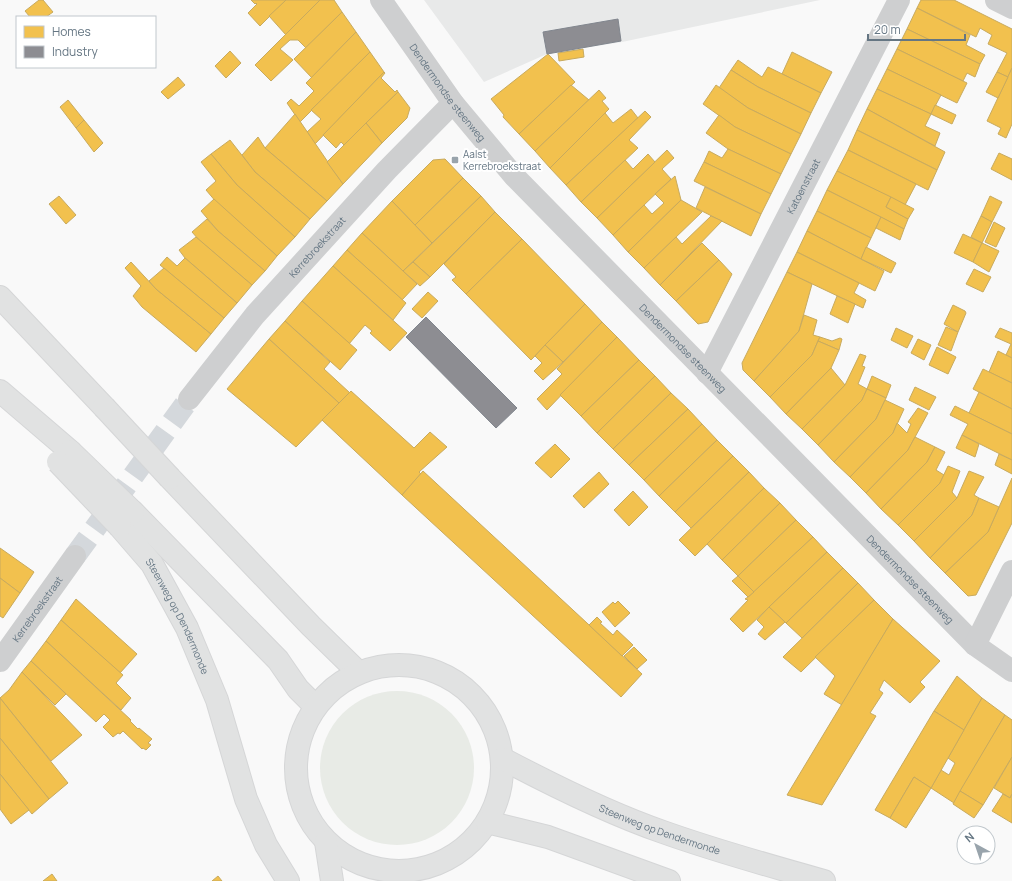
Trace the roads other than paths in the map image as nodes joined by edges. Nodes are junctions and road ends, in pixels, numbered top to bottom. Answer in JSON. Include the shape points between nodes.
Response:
{"nodes":[{"id":1,"x":381,"y":0,"type":"edge"},
{"id":2,"x":899,"y":0,"type":"edge"},
{"id":3,"x":996,"y":0,"type":"edge"},
{"id":4,"x":1012,"y":8,"type":"edge"},
{"id":5,"x":453,"y":103,"type":"junction"},
{"id":6,"x":0,"y":297,"type":"edge"},
{"id":7,"x":707,"y":373,"type":"junction"},
{"id":8,"x":0,"y":391,"type":"edge"},
{"id":9,"x":189,"y":399,"type":"tunnel mouth"},
{"id":10,"x":126,"y":519,"type":"junction"},
{"id":11,"x":75,"y":556,"type":"tunnel mouth"},
{"id":12,"x":1012,"y":571,"type":"edge"},
{"id":13,"x":975,"y":645,"type":"junction"},
{"id":14,"x":0,"y":661,"type":"edge"},
{"id":15,"x":1012,"y":671,"type":"edge"},
{"id":16,"x":358,"y":672,"type":"junction"},
{"id":17,"x":315,"y":706,"type":"junction"},
{"id":18,"x":502,"y":759,"type":"junction"},
{"id":19,"x":487,"y":822,"type":"junction"},
{"id":20,"x":326,"y":842,"type":"junction"},
{"id":21,"x":418,"y":875,"type":"edge"},
{"id":22,"x":288,"y":881,"type":"edge"},
{"id":23,"x":332,"y":881,"type":"edge"},
{"id":24,"x":669,"y":881,"type":"edge"},
{"id":25,"x":824,"y":881,"type":"edge"}],
"edges":[{"from":1,"to":5,"type":"street","name":"Dendermondse steenweg"},
{"from":2,"to":7,"type":"street","name":"Katoenstraat","via":[[894,5]]},
{"from":3,"to":4,"type":"street"},
{"from":5,"to":7,"type":"street","name":"Dendermondse steenweg","via":[[514,176]]},
{"from":5,"to":9,"type":"street","name":"Kerrebroekstraat","via":[[387,170],[255,315]]},
{"from":6,"to":16,"type":"main road","bridge":true,"via":[[311,626]]},
{"from":7,"to":13,"type":"street","name":"Dendermondse steenweg"},
{"from":8,"to":10,"type":"main road","name":"Steenweg op Dendermonde","bridge":true},
{"from":10,"to":17,"type":"main road","name":"Steenweg op Dendermonde","via":[[278,660],[298,689]]},
{"from":10,"to":22,"type":"main road","name":"Steenweg op Dendermonde","via":[[187,628],[217,700],[246,799],[266,845]]},
{"from":11,"to":14,"type":"street","name":"Kerrebroekstraat"},
{"from":12,"to":13,"type":"street"},
{"from":13,"to":15,"type":"street","name":"Dendermondse steenweg"},
{"from":16,"to":17,"type":"main road","via":[[334,686]]},
{"from":16,"to":18,"type":"main road","via":[[396,664],[435,670],[468,690],[492,721]]},
{"from":17,"to":20,"type":"main road","via":[[299,739],[295,776],[305,812]]},
{"from":18,"to":19,"type":"main road","via":[[500,791]]},
{"from":18,"to":25,"type":"main road","name":"Steenweg op Dendermonde","via":[[586,800],[662,832],[750,861]]},
{"from":19,"to":21,"type":"main road","via":[[469,844]]},
{"from":19,"to":24,"type":"main road","via":[[548,837]]},
{"from":20,"to":21,"type":"main road","via":[[346,857],[370,867]]},
{"from":20,"to":23,"type":"main road"}]}
